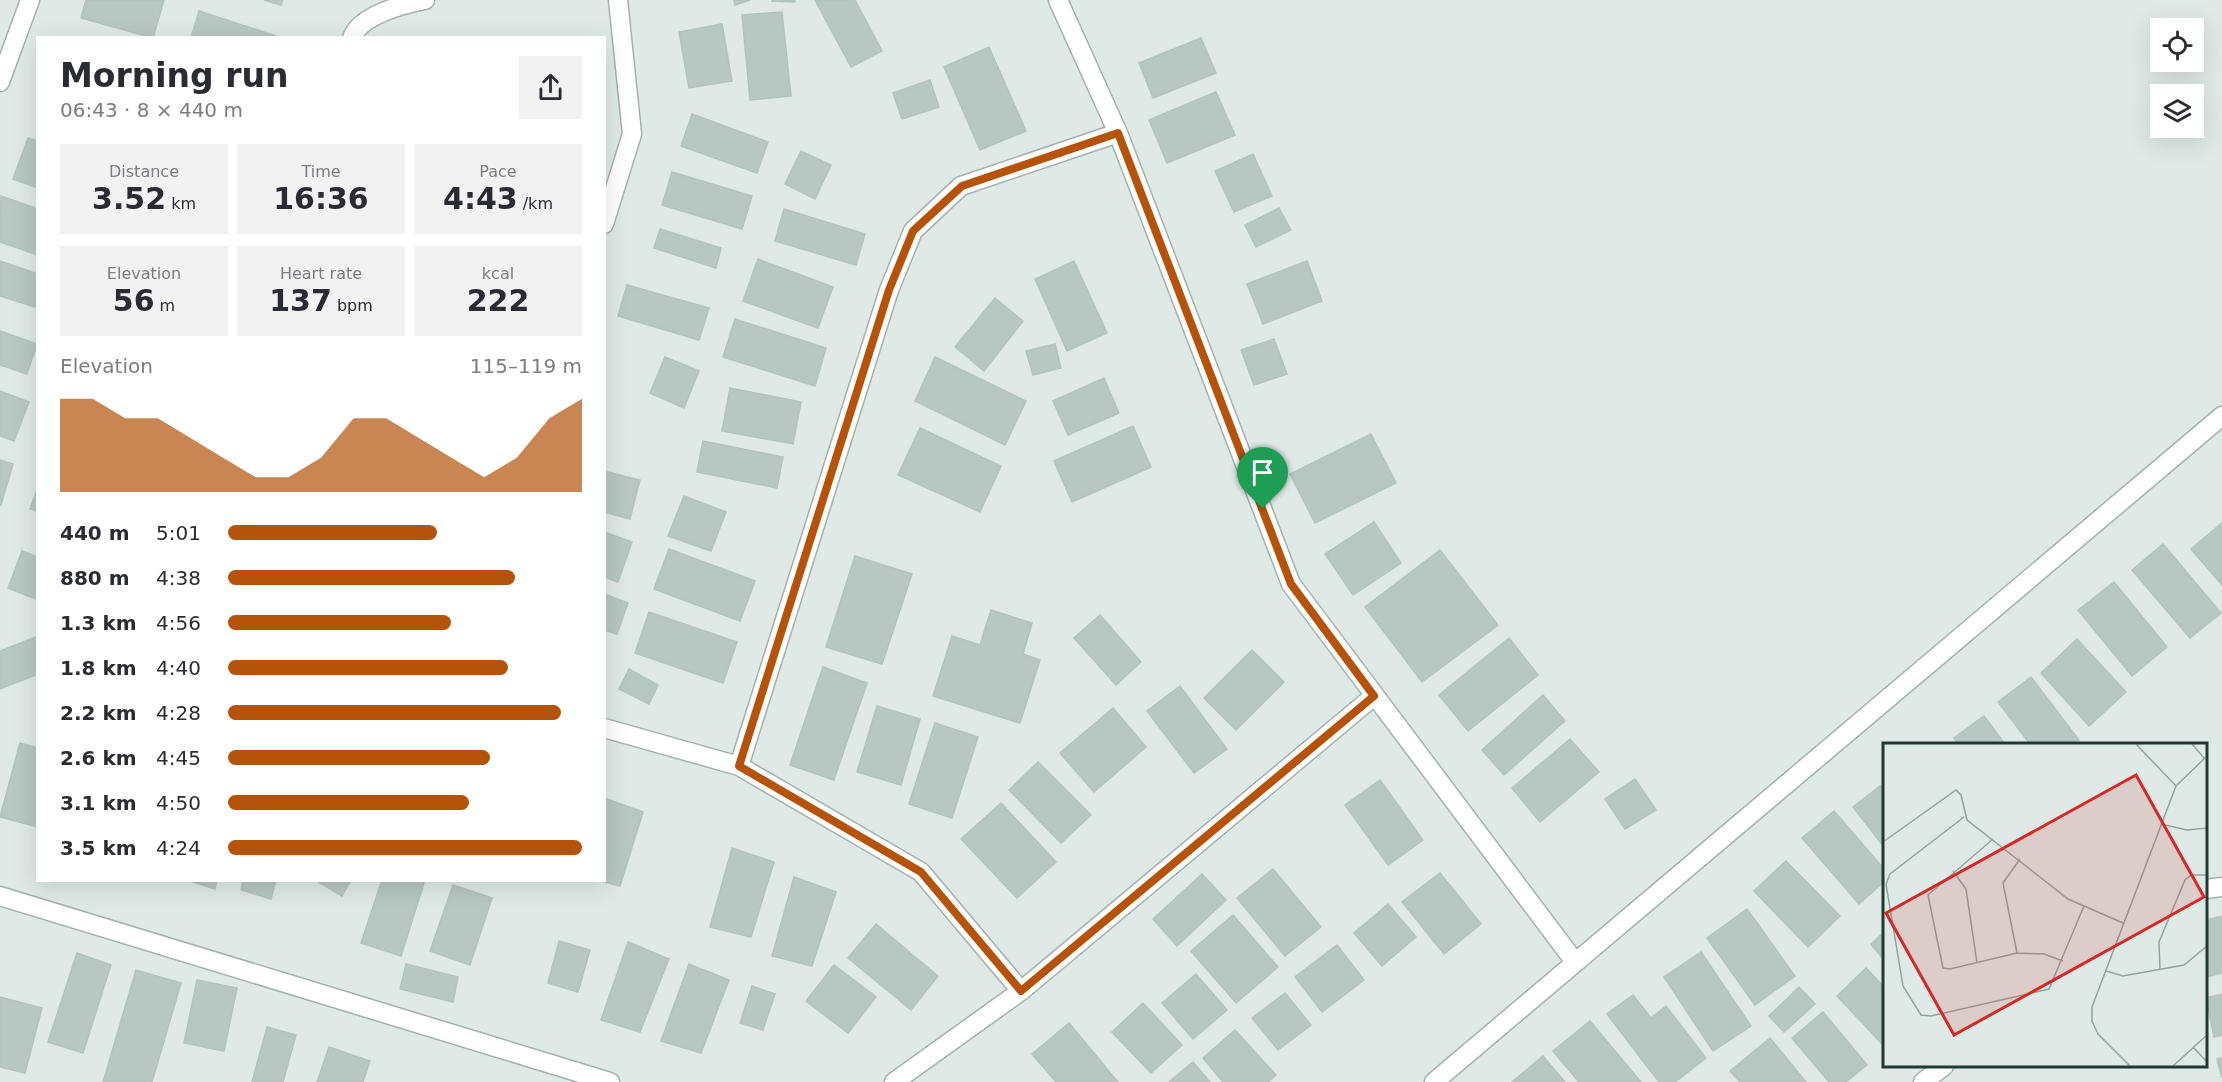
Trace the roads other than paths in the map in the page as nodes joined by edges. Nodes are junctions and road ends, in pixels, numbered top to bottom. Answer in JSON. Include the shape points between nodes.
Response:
{"nodes":[{"id":1,"x":30,"y":0,"type":"edge"},
{"id":2,"x":425,"y":0,"type":"edge"},
{"id":3,"x":618,"y":0,"type":"edge"},
{"id":4,"x":1058,"y":0,"type":"edge"},
{"id":5,"x":353,"y":36,"type":"edge"},
{"id":6,"x":0,"y":82,"type":"edge"},
{"id":7,"x":1118,"y":133,"type":"junction"},
{"id":8,"x":606,"y":218,"type":"edge"},
{"id":9,"x":2218,"y":426,"type":"edge"},
{"id":10,"x":1374,"y":696,"type":"junction"},
{"id":11,"x":606,"y":729,"type":"edge"},
{"id":12,"x":739,"y":766,"type":"junction"},
{"id":13,"x":2222,"y":886,"type":"edge"},
{"id":14,"x":2207,"y":889,"type":"edge"},
{"id":15,"x":0,"y":896,"type":"edge"},
{"id":16,"x":1575,"y":962,"type":"junction"},
{"id":17,"x":1021,"y":991,"type":"junction"},
{"id":18,"x":1942,"y":1067,"type":"edge"},
{"id":19,"x":610,"y":1082,"type":"edge"},
{"id":20,"x":894,"y":1082,"type":"edge"},
{"id":21,"x":1434,"y":1082,"type":"edge"},
{"id":22,"x":1923,"y":1082,"type":"edge"}],
"edges":[{"from":1,"to":6,"type":"street"},
{"from":2,"to":5,"type":"street","via":[[396,5],[355,29]]},
{"from":3,"to":8,"type":"street","via":[[632,134]]},
{"from":4,"to":7,"type":"street"},
{"from":7,"to":10,"type":"street","via":[[1291,584]]},
{"from":7,"to":12,"type":"street","via":[[962,186],[913,231],[889,290]]},
{"from":9,"to":16,"type":"street"},
{"from":10,"to":16,"type":"street"},
{"from":10,"to":17,"type":"street"},
{"from":11,"to":12,"type":"street"},
{"from":12,"to":17,"type":"street","via":[[921,872]]},
{"from":13,"to":14,"type":"street"},
{"from":15,"to":19,"type":"street"},
{"from":16,"to":21,"type":"street"},
{"from":17,"to":20,"type":"street"},
{"from":18,"to":22,"type":"street"}]}
